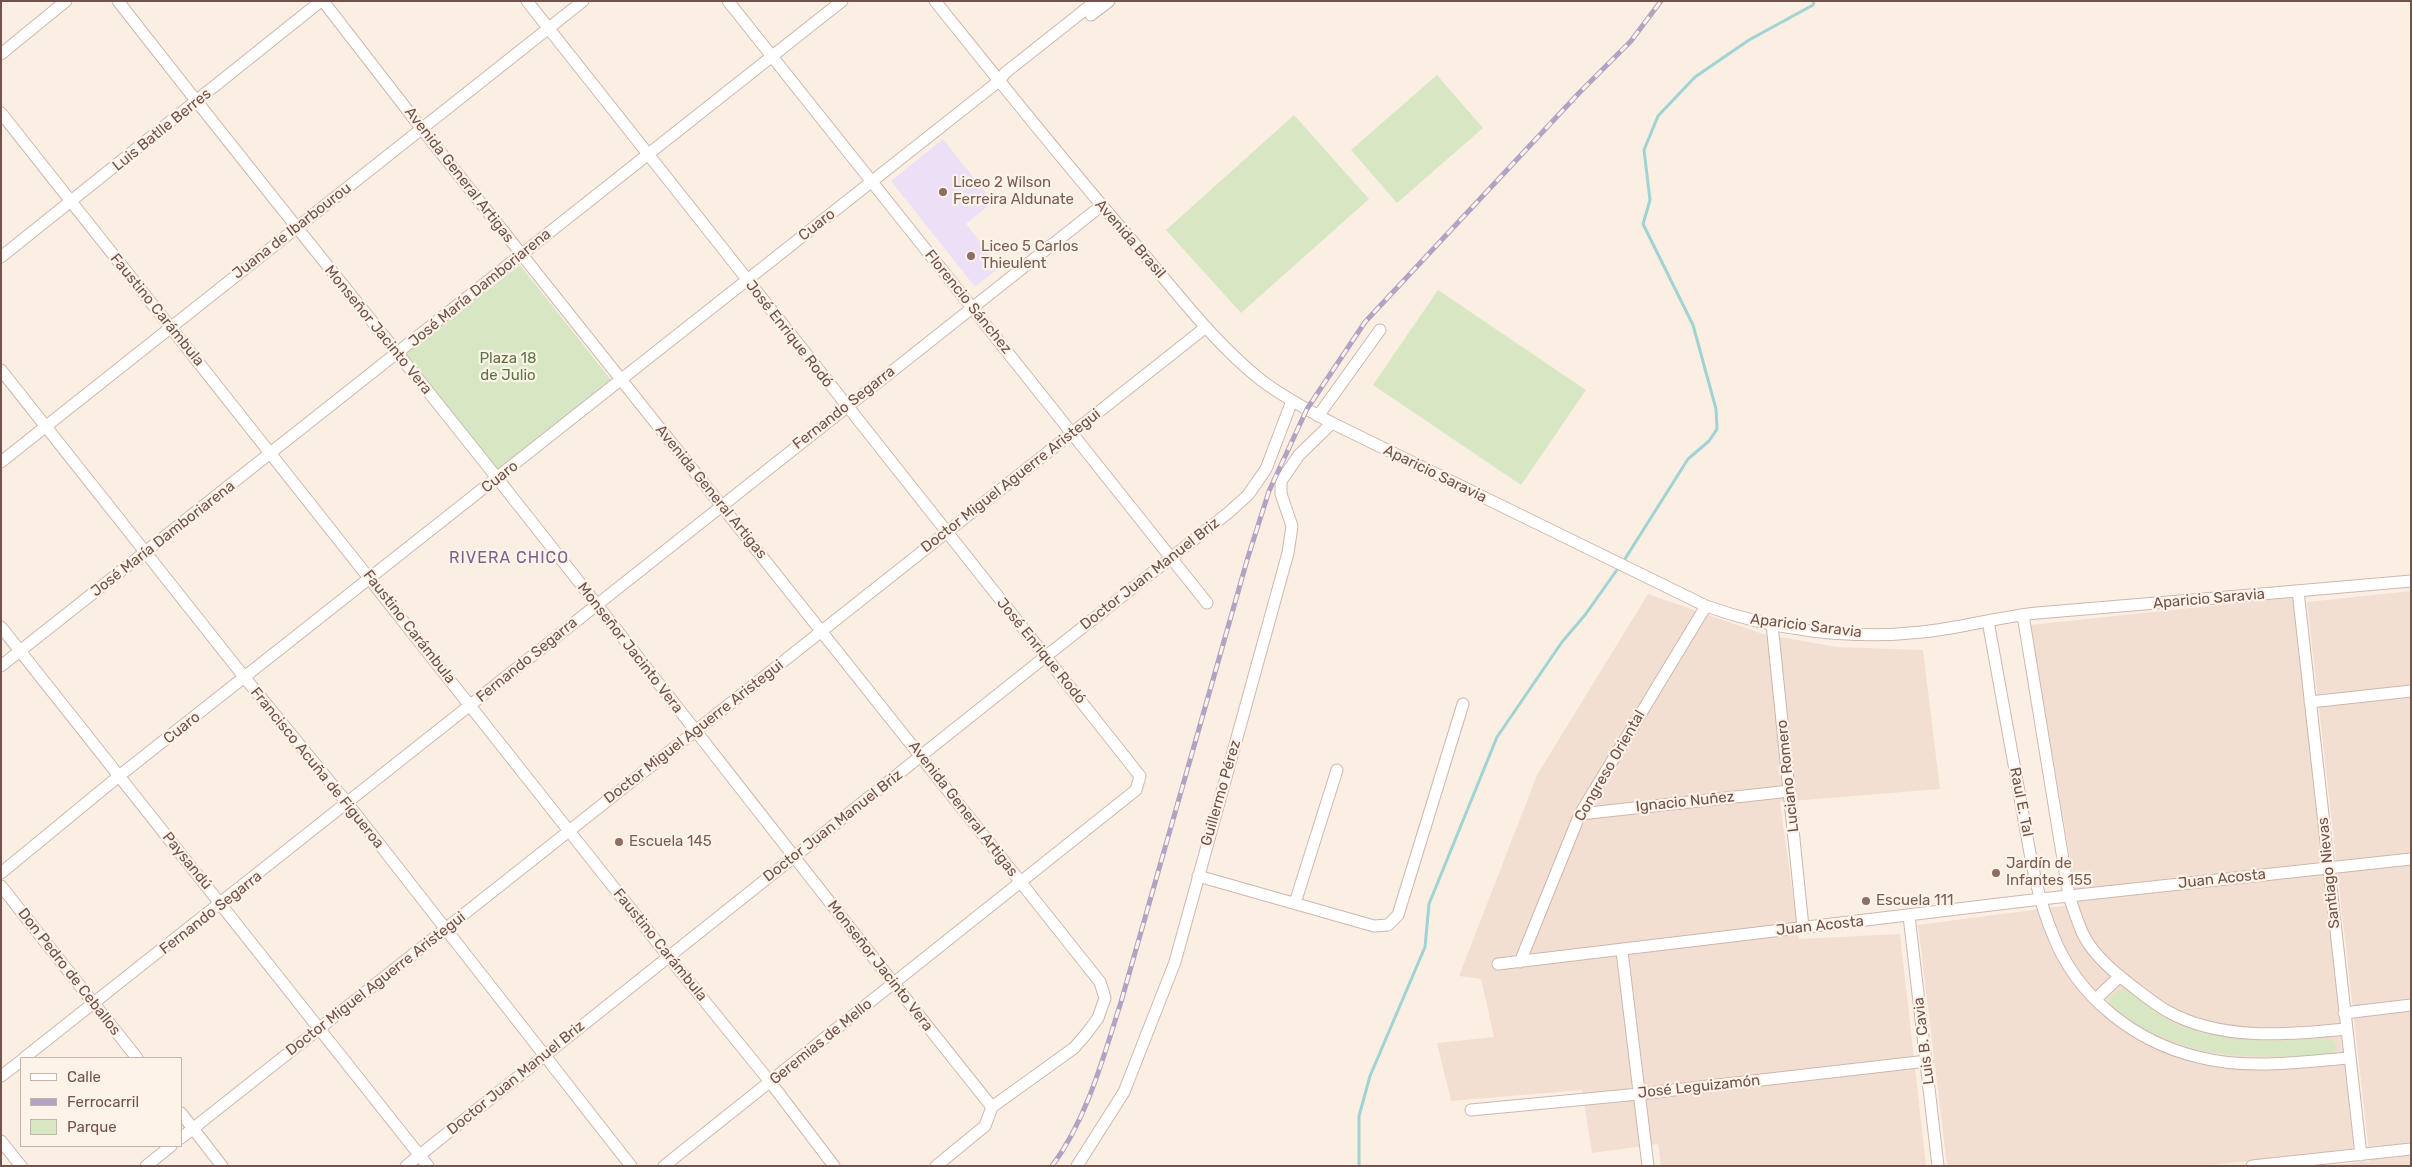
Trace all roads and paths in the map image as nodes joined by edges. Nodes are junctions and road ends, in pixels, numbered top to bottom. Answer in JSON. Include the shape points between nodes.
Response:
{"nodes":[{"id":1,"x":66,"y":1,"type":"edge"},
{"id":2,"x":118,"y":1,"type":"edge"},
{"id":3,"x":322,"y":1,"type":"edge"},
{"id":4,"x":527,"y":1,"type":"edge"},
{"id":5,"x":583,"y":1,"type":"edge"},
{"id":6,"x":728,"y":1,"type":"edge"},
{"id":7,"x":842,"y":1,"type":"edge"},
{"id":8,"x":935,"y":1,"type":"edge"},
{"id":9,"x":1096,"y":1,"type":"edge"},
{"id":10,"x":1109,"y":1,"type":"edge"},
{"id":11,"x":548,"y":29,"type":"junction"},
{"id":12,"x":1,"y":54,"type":"edge"},
{"id":13,"x":772,"y":56,"type":"junction"},
{"id":14,"x":999,"y":81,"type":"junction"},
{"id":15,"x":196,"y":102,"type":"junction"},
{"id":16,"x":1,"y":113,"type":"edge"},
{"id":17,"x":422,"y":129,"type":"junction"},
{"id":18,"x":648,"y":155,"type":"junction"},
{"id":19,"x":871,"y":182,"type":"junction"},
{"id":20,"x":72,"y":202,"type":"junction"},
{"id":21,"x":1101,"y":206,"type":"junction"},
{"id":22,"x":296,"y":227,"type":"junction"},
{"id":23,"x":522,"y":254,"type":"junction"},
{"id":24,"x":1,"y":257,"type":"edge"},
{"id":25,"x":747,"y":280,"type":"junction"},
{"id":26,"x":972,"y":307,"type":"junction"},
{"id":27,"x":1206,"y":327,"type":"junction"},
{"id":28,"x":172,"y":328,"type":"junction"},
{"id":29,"x":1380,"y":330,"type":"dead end"},
{"id":30,"x":397,"y":354,"type":"junction"},
{"id":31,"x":1,"y":370,"type":"edge"},
{"id":32,"x":621,"y":381,"type":"junction"},
{"id":33,"x":1292,"y":401,"type":"junction"},
{"id":34,"x":846,"y":407,"type":"junction"},
{"id":35,"x":1307,"y":410,"type":"joint"},
{"id":36,"x":1318,"y":416,"type":"junction"},
{"id":37,"x":1332,"y":423,"type":"junction"},
{"id":38,"x":45,"y":427,"type":"junction"},
{"id":39,"x":1072,"y":433,"type":"junction"},
{"id":40,"x":271,"y":453,"type":"junction"},
{"id":41,"x":1,"y":462,"type":"edge"},
{"id":42,"x":498,"y":479,"type":"junction"},
{"id":43,"x":721,"y":506,"type":"junction"},
{"id":44,"x":946,"y":531,"type":"junction"},
{"id":45,"x":145,"y":553,"type":"junction"},
{"id":46,"x":1170,"y":558,"type":"junction"},
{"id":47,"x":370,"y":579,"type":"junction"},
{"id":48,"x":2411,"y":581,"type":"edge"},
{"id":49,"x":2298,"y":591,"type":"junction"},
{"id":50,"x":1207,"y":603,"type":"dead end"},
{"id":51,"x":596,"y":605,"type":"junction"},
{"id":52,"x":1706,"y":606,"type":"junction"},
{"id":53,"x":2023,"y":615,"type":"junction"},
{"id":54,"x":1988,"y":620,"type":"junction"},
{"id":55,"x":1772,"y":624,"type":"junction"},
{"id":56,"x":1,"y":627,"type":"edge"},
{"id":57,"x":821,"y":631,"type":"junction"},
{"id":58,"x":20,"y":651,"type":"junction"},
{"id":59,"x":1045,"y":657,"type":"junction"},
{"id":60,"x":1,"y":666,"type":"edge"},
{"id":61,"x":245,"y":678,"type":"junction"},
{"id":62,"x":2411,"y":691,"type":"edge"},
{"id":63,"x":2310,"y":702,"type":"junction"},
{"id":64,"x":1463,"y":704,"type":"dead end"},
{"id":65,"x":471,"y":705,"type":"junction"},
{"id":66,"x":694,"y":731,"type":"junction"},
{"id":67,"x":921,"y":757,"type":"junction"},
{"id":68,"x":1337,"y":770,"type":"dead end"},
{"id":69,"x":120,"y":776,"type":"junction"},
{"id":70,"x":1139,"y":785,"type":"joint"},
{"id":71,"x":1790,"y":791,"type":"junction"},
{"id":72,"x":348,"y":804,"type":"junction"},
{"id":73,"x":1580,"y":814,"type":"junction"},
{"id":74,"x":569,"y":831,"type":"junction"},
{"id":75,"x":795,"y":856,"type":"junction"},
{"id":76,"x":2411,"y":859,"type":"edge"},
{"id":77,"x":2328,"y":867,"type":"junction"},
{"id":78,"x":1,"y":873,"type":"edge"},
{"id":79,"x":1198,"y":876,"type":"junction"},
{"id":80,"x":1021,"y":883,"type":"junction"},
{"id":81,"x":1,"y":886,"type":"edge"},
{"id":82,"x":2069,"y":896,"type":"junction"},
{"id":83,"x":2041,"y":899,"type":"junction"},
{"id":84,"x":1295,"y":903,"type":"junction"},
{"id":85,"x":222,"y":904,"type":"junction"},
{"id":86,"x":1908,"y":916,"type":"junction"},
{"id":87,"x":1803,"y":927,"type":"junction"},
{"id":88,"x":445,"y":930,"type":"junction"},
{"id":89,"x":1622,"y":951,"type":"junction"},
{"id":90,"x":668,"y":956,"type":"junction"},
{"id":91,"x":1520,"y":962,"type":"junction"},
{"id":92,"x":1498,"y":964,"type":"dead end"},
{"id":93,"x":2120,"y":976,"type":"junction"},
{"id":94,"x":893,"y":984,"type":"junction"},
{"id":95,"x":2096,"y":999,"type":"junction"},
{"id":96,"x":94,"y":1004,"type":"junction"},
{"id":97,"x":2411,"y":1005,"type":"edge"},
{"id":98,"x":2344,"y":1013,"type":"junction"},
{"id":99,"x":319,"y":1029,"type":"junction"},
{"id":100,"x":2346,"y":1030,"type":"junction"},
{"id":101,"x":544,"y":1056,"type":"junction"},
{"id":102,"x":26,"y":1057,"type":"edge"},
{"id":103,"x":137,"y":1057,"type":"edge"},
{"id":104,"x":2349,"y":1058,"type":"junction"},
{"id":105,"x":20,"y":1061,"type":"edge"},
{"id":106,"x":1927,"y":1061,"type":"junction"},
{"id":107,"x":1,"y":1076,"type":"edge"},
{"id":108,"x":771,"y":1083,"type":"junction"},
{"id":109,"x":1639,"y":1094,"type":"junction"},
{"id":110,"x":992,"y":1107,"type":"junction"},
{"id":111,"x":1471,"y":1110,"type":"dead end"},
{"id":112,"x":182,"y":1114,"type":"edge"},
{"id":113,"x":193,"y":1128,"type":"junction"},
{"id":114,"x":182,"y":1137,"type":"edge"},
{"id":115,"x":1,"y":1142,"type":"edge"},
{"id":116,"x":170,"y":1147,"type":"edge"},
{"id":117,"x":2411,"y":1149,"type":"edge"},
{"id":118,"x":2361,"y":1154,"type":"junction"},
{"id":119,"x":419,"y":1155,"type":"junction"},
{"id":120,"x":20,"y":1166,"type":"edge"},
{"id":121,"x":146,"y":1166,"type":"edge"},
{"id":122,"x":222,"y":1166,"type":"edge"},
{"id":123,"x":406,"y":1166,"type":"edge"},
{"id":124,"x":428,"y":1166,"type":"edge"},
{"id":125,"x":632,"y":1166,"type":"edge"},
{"id":126,"x":664,"y":1166,"type":"edge"},
{"id":127,"x":834,"y":1166,"type":"edge"},
{"id":128,"x":936,"y":1166,"type":"edge"},
{"id":129,"x":1077,"y":1166,"type":"edge"},
{"id":130,"x":1648,"y":1166,"type":"edge"},
{"id":131,"x":1938,"y":1166,"type":"edge"},
{"id":132,"x":2252,"y":1166,"type":"edge"}],
"edges":[{"from":1,"to":12,"type":"street"},
{"from":2,"to":15,"type":"street","name":"Monseñor Jacinto Vera"},
{"from":3,"to":15,"type":"street","name":"Luis Batlle Berres"},
{"from":3,"to":17,"type":"street","name":"Avenida General Artigas"},
{"from":4,"to":11,"type":"street","name":"José Enrique Rodó"},
{"from":5,"to":11,"type":"street","name":"Juana de Ibarbourou"},
{"from":6,"to":13,"type":"street","name":"Florencio Sánchez"},
{"from":7,"to":13,"type":"street","name":"José María Damboriarena"},
{"from":8,"to":14,"type":"street","name":"Avenida Brasil"},
{"from":9,"to":14,"type":"street","name":"Cuaro"},
{"from":10,"to":14,"type":"street","name":"Cuaro","via":[[1010,79]]},
{"from":11,"to":17,"type":"street","name":"Juana de Ibarbourou"},
{"from":11,"to":18,"type":"street","name":"José Enrique Rodó"},
{"from":13,"to":18,"type":"street","name":"José María Damboriarena"},
{"from":13,"to":19,"type":"street","name":"Florencio Sánchez"},
{"from":14,"to":19,"type":"street","name":"Cuaro"},
{"from":14,"to":21,"type":"street","name":"Avenida Brasil"},
{"from":15,"to":20,"type":"street","name":"Luis Batlle Berres"},
{"from":15,"to":22,"type":"street","name":"Monseñor Jacinto Vera"},
{"from":16,"to":20,"type":"street","name":"Faustino Carámbula"},
{"from":17,"to":22,"type":"street","name":"Juana de Ibarbourou"},
{"from":17,"to":23,"type":"street","name":"Avenida General Artigas"},
{"from":18,"to":23,"type":"street","name":"José María Damboriarena"},
{"from":18,"to":25,"type":"street","name":"José Enrique Rodó"},
{"from":19,"to":25,"type":"street","name":"Cuaro"},
{"from":19,"to":26,"type":"street","name":"Florencio Sánchez"},
{"from":20,"to":24,"type":"street","name":"Luis Batlle Berres"},
{"from":20,"to":28,"type":"street","name":"Faustino Carámbula"},
{"from":21,"to":26,"type":"street","name":"Fernando Segarra"},
{"from":21,"to":27,"type":"street","name":"Avenida Brasil"},
{"from":22,"to":28,"type":"street","name":"Juana de Ibarbourou"},
{"from":22,"to":30,"type":"street","name":"Monseñor Jacinto Vera"},
{"from":23,"to":30,"type":"street","name":"José María Damboriarena"},
{"from":23,"to":32,"type":"street","name":"Avenida General Artigas"},
{"from":25,"to":32,"type":"street","name":"Cuaro"},
{"from":25,"to":34,"type":"street","name":"José Enrique Rodó"},
{"from":26,"to":34,"type":"street","name":"Fernando Segarra"},
{"from":26,"to":39,"type":"street","name":"Florencio Sánchez"},
{"from":27,"to":33,"type":"street","name":"Avenida Brasil","via":[[1236,358]]},
{"from":27,"to":39,"type":"street","name":"Doctor Miguel Aguerre Aristegui"},
{"from":28,"to":38,"type":"street","name":"Juana de Ibarbourou"},
{"from":28,"to":40,"type":"street","name":"Faustino Carámbula"},
{"from":29,"to":36,"type":"street"},
{"from":30,"to":40,"type":"street","name":"José María Damboriarena"},
{"from":30,"to":42,"type":"street","name":"Monseñor Jacinto Vera"},
{"from":31,"to":38,"type":"street","name":"Francisco Acuña de Figueroa"},
{"from":32,"to":42,"type":"street","name":"Cuaro"},
{"from":32,"to":43,"type":"street","name":"Avenida General Artigas"},
{"from":33,"to":35,"type":"street","name":"Avenida Brasil"},
{"from":33,"to":46,"type":"street","name":"Doctor Juan Manuel Briz","via":[[1266,469],[1248,495]]},
{"from":34,"to":43,"type":"street","name":"Fernando Segarra"},
{"from":34,"to":44,"type":"street","name":"José Enrique Rodó"},
{"from":35,"to":36,"type":"street","name":"Aparicio Saravia"},
{"from":36,"to":37,"type":"street","name":"Aparicio Saravia"},
{"from":37,"to":52,"type":"street","name":"Aparicio Saravia"},
{"from":37,"to":79,"type":"street","name":"Guillermo Pérez","via":[[1299,454],[1281,481],[1281,494],[1292,526],[1288,553]]},
{"from":38,"to":41,"type":"street","name":"Juana de Ibarbourou"},
{"from":38,"to":45,"type":"street","name":"Francisco Acuña de Figueroa"},
{"from":39,"to":44,"type":"street","name":"Doctor Miguel Aguerre Aristegui"},
{"from":39,"to":46,"type":"street","name":"Florencio Sánchez"},
{"from":40,"to":45,"type":"street","name":"José María Damboriarena"},
{"from":40,"to":47,"type":"street","name":"Faustino Carámbula"},
{"from":42,"to":47,"type":"street","name":"Cuaro"},
{"from":42,"to":51,"type":"street","name":"Monseñor Jacinto Vera"},
{"from":43,"to":51,"type":"street","name":"Fernando Segarra"},
{"from":43,"to":57,"type":"street","name":"Avenida General Artigas"},
{"from":44,"to":57,"type":"street","name":"Doctor Miguel Aguerre Aristegui"},
{"from":44,"to":59,"type":"street","name":"José Enrique Rodó"},
{"from":45,"to":58,"type":"street","name":"José María Damboriarena"},
{"from":45,"to":61,"type":"street","name":"Francisco Acuña de Figueroa"},
{"from":46,"to":50,"type":"street","name":"Florencio Sánchez"},
{"from":46,"to":59,"type":"street","name":"Doctor Juan Manuel Briz"},
{"from":47,"to":61,"type":"street","name":"Cuaro"},
{"from":47,"to":65,"type":"street","name":"Faustino Carámbula"},
{"from":48,"to":49,"type":"street","name":"Aparicio Saravia"},
{"from":49,"to":53,"type":"street","name":"Aparicio Saravia"},
{"from":49,"to":63,"type":"street","name":"Santiago Nievas"},
{"from":51,"to":65,"type":"street","name":"Fernando Segarra"},
{"from":51,"to":66,"type":"street","name":"Monseñor Jacinto Vera"},
{"from":52,"to":55,"type":"street","name":"Aparicio Saravia"},
{"from":52,"to":73,"type":"street","name":"Congreso Oriental"},
{"from":53,"to":54,"type":"street","name":"Aparicio Saravia"},
{"from":53,"to":82,"type":"street","name":"Raul E. Tal"},
{"from":54,"to":55,"type":"street","name":"Aparicio Saravia","via":[[1939,630],[1889,634],[1828,632]]},
{"from":54,"to":83,"type":"street","name":"Raul E. Tal"},
{"from":55,"to":71,"type":"street","name":"Luciano Romero"},
{"from":56,"to":58,"type":"street","name":"Paysandú"},
{"from":57,"to":66,"type":"street","name":"Doctor Miguel Aguerre Aristegui"},
{"from":57,"to":67,"type":"street","name":"Avenida General Artigas"},
{"from":58,"to":60,"type":"street","name":"José María Damboriarena"},
{"from":58,"to":69,"type":"street","name":"Paysandú"},
{"from":59,"to":67,"type":"street","name":"Doctor Juan Manuel Briz"},
{"from":59,"to":70,"type":"street","name":"José Enrique Rodó","via":[[1136,770],[1140,776]]},
{"from":61,"to":69,"type":"street","name":"Cuaro"},
{"from":61,"to":72,"type":"street","name":"Francisco Acuña de Figueroa"},
{"from":62,"to":63,"type":"street"},
{"from":63,"to":77,"type":"street","name":"Santiago Nievas"},
{"from":64,"to":84,"type":"street","via":[[1398,914],[1388,925],[1374,926]]},
{"from":65,"to":72,"type":"street","name":"Fernando Segarra"},
{"from":65,"to":74,"type":"street","name":"Faustino Carámbula"},
{"from":66,"to":74,"type":"street","name":"Doctor Miguel Aguerre Aristegui"},
{"from":66,"to":75,"type":"street","name":"Monseñor Jacinto Vera"},
{"from":67,"to":75,"type":"street","name":"Doctor Juan Manuel Briz"},
{"from":67,"to":80,"type":"street","name":"Avenida General Artigas"},
{"from":68,"to":84,"type":"street"},
{"from":69,"to":78,"type":"street","name":"Cuaro"},
{"from":69,"to":85,"type":"street","name":"Paysandú"},
{"from":70,"to":80,"type":"street","name":"Geremias de Mello"},
{"from":71,"to":73,"type":"street","name":"Ignacio Nuñez"},
{"from":71,"to":87,"type":"street","name":"Luciano Romero"},
{"from":72,"to":85,"type":"street","name":"Fernando Segarra"},
{"from":72,"to":88,"type":"street","name":"Francisco Acuña de Figueroa"},
{"from":73,"to":91,"type":"street","name":"Congreso Oriental"},
{"from":74,"to":88,"type":"street","name":"Doctor Miguel Aguerre Aristegui"},
{"from":74,"to":90,"type":"street","name":"Faustino Carámbula"},
{"from":75,"to":90,"type":"street","name":"Doctor Juan Manuel Briz"},
{"from":75,"to":94,"type":"street","name":"Monseñor Jacinto Vera"},
{"from":76,"to":77,"type":"street","name":"Juan Acosta"},
{"from":77,"to":82,"type":"street","name":"Juan Acosta"},
{"from":77,"to":98,"type":"street","name":"Santiago Nievas"},
{"from":79,"to":84,"type":"street"},
{"from":79,"to":129,"type":"street","name":"Guillermo Pérez","via":[[1175,962],[1124,1092]]},
{"from":80,"to":94,"type":"street","name":"Geremias de Mello"},
{"from":80,"to":110,"type":"street","name":"Avenida General Artigas","via":[[1100,982],[1104,998],[1098,1018],[1074,1048]]},
{"from":81,"to":96,"type":"street","name":"Don Pedro de Ceballos"},
{"from":82,"to":83,"type":"street","name":"Juan Acosta"},
{"from":82,"to":93,"type":"street","name":"Raul E. Tal","via":[[2082,933],[2104,962]]},
{"from":83,"to":86,"type":"street","name":"Juan Acosta"},
{"from":83,"to":95,"type":"street","name":"Raul E. Tal","via":[[2064,958]]},
{"from":85,"to":96,"type":"street","name":"Fernando Segarra"},
{"from":85,"to":99,"type":"street","name":"Paysandú"},
{"from":86,"to":87,"type":"street","name":"Juan Acosta"},
{"from":86,"to":106,"type":"street","name":"Luis B. Cavia"},
{"from":87,"to":89,"type":"street","name":"Juan Acosta"},
{"from":88,"to":99,"type":"street","name":"Doctor Miguel Aguerre Aristegui"},
{"from":88,"to":101,"type":"street","name":"Francisco Acuña de Figueroa"},
{"from":89,"to":91,"type":"street","name":"Juan Acosta"},
{"from":89,"to":109,"type":"street"},
{"from":90,"to":101,"type":"street","name":"Doctor Juan Manuel Briz"},
{"from":90,"to":108,"type":"street","name":"Faustino Carámbula"},
{"from":91,"to":92,"type":"street","name":"Juan Acosta"},
{"from":93,"to":95,"type":"street"},
{"from":93,"to":100,"type":"street","name":"Raul E. Tal","via":[[2168,1012],[2201,1025],[2233,1032],[2289,1035]]},
{"from":94,"to":108,"type":"street","name":"Geremias de Mello"},
{"from":94,"to":110,"type":"street","name":"Monseñor Jacinto Vera"},
{"from":95,"to":104,"type":"street","name":"Raul E. Tal","via":[[2116,1019],[2139,1034],[2199,1058],[2260,1064]]},
{"from":96,"to":102,"type":"street","name":"Fernando Segarra"},
{"from":96,"to":103,"type":"street","name":"Don Pedro de Ceballos"},
{"from":97,"to":98,"type":"street"},
{"from":98,"to":100,"type":"street","name":"Santiago Nievas"},
{"from":99,"to":113,"type":"street","name":"Doctor Miguel Aguerre Aristegui"},
{"from":99,"to":119,"type":"street","name":"Paysandú"},
{"from":100,"to":104,"type":"street","name":"Santiago Nievas"},
{"from":101,"to":119,"type":"street","name":"Doctor Juan Manuel Briz"},
{"from":101,"to":125,"type":"street","name":"Francisco Acuña de Figueroa"},
{"from":104,"to":118,"type":"street","name":"Santiago Nievas"},
{"from":105,"to":107,"type":"street","name":"Fernando Segarra"},
{"from":106,"to":109,"type":"street","name":"José Leguizamón"},
{"from":106,"to":131,"type":"street","name":"Luis B. Cavia"},
{"from":108,"to":126,"type":"street","name":"Geremias de Mello"},
{"from":108,"to":127,"type":"street","name":"Faustino Carámbula"},
{"from":109,"to":111,"type":"street","name":"José Leguizamón"},
{"from":109,"to":130,"type":"street"},
{"from":110,"to":128,"type":"street","via":[[985,1126]]},
{"from":112,"to":113,"type":"street"},
{"from":113,"to":114,"type":"street","name":"Doctor Miguel Aguerre Aristegui"},
{"from":113,"to":122,"type":"street"},
{"from":115,"to":120,"type":"street"},
{"from":116,"to":121,"type":"street"},
{"from":117,"to":118,"type":"street"},
{"from":118,"to":132,"type":"street"},
{"from":119,"to":123,"type":"street","name":"Doctor Juan Manuel Briz"},
{"from":119,"to":124,"type":"street","name":"Paysandú"}]}
